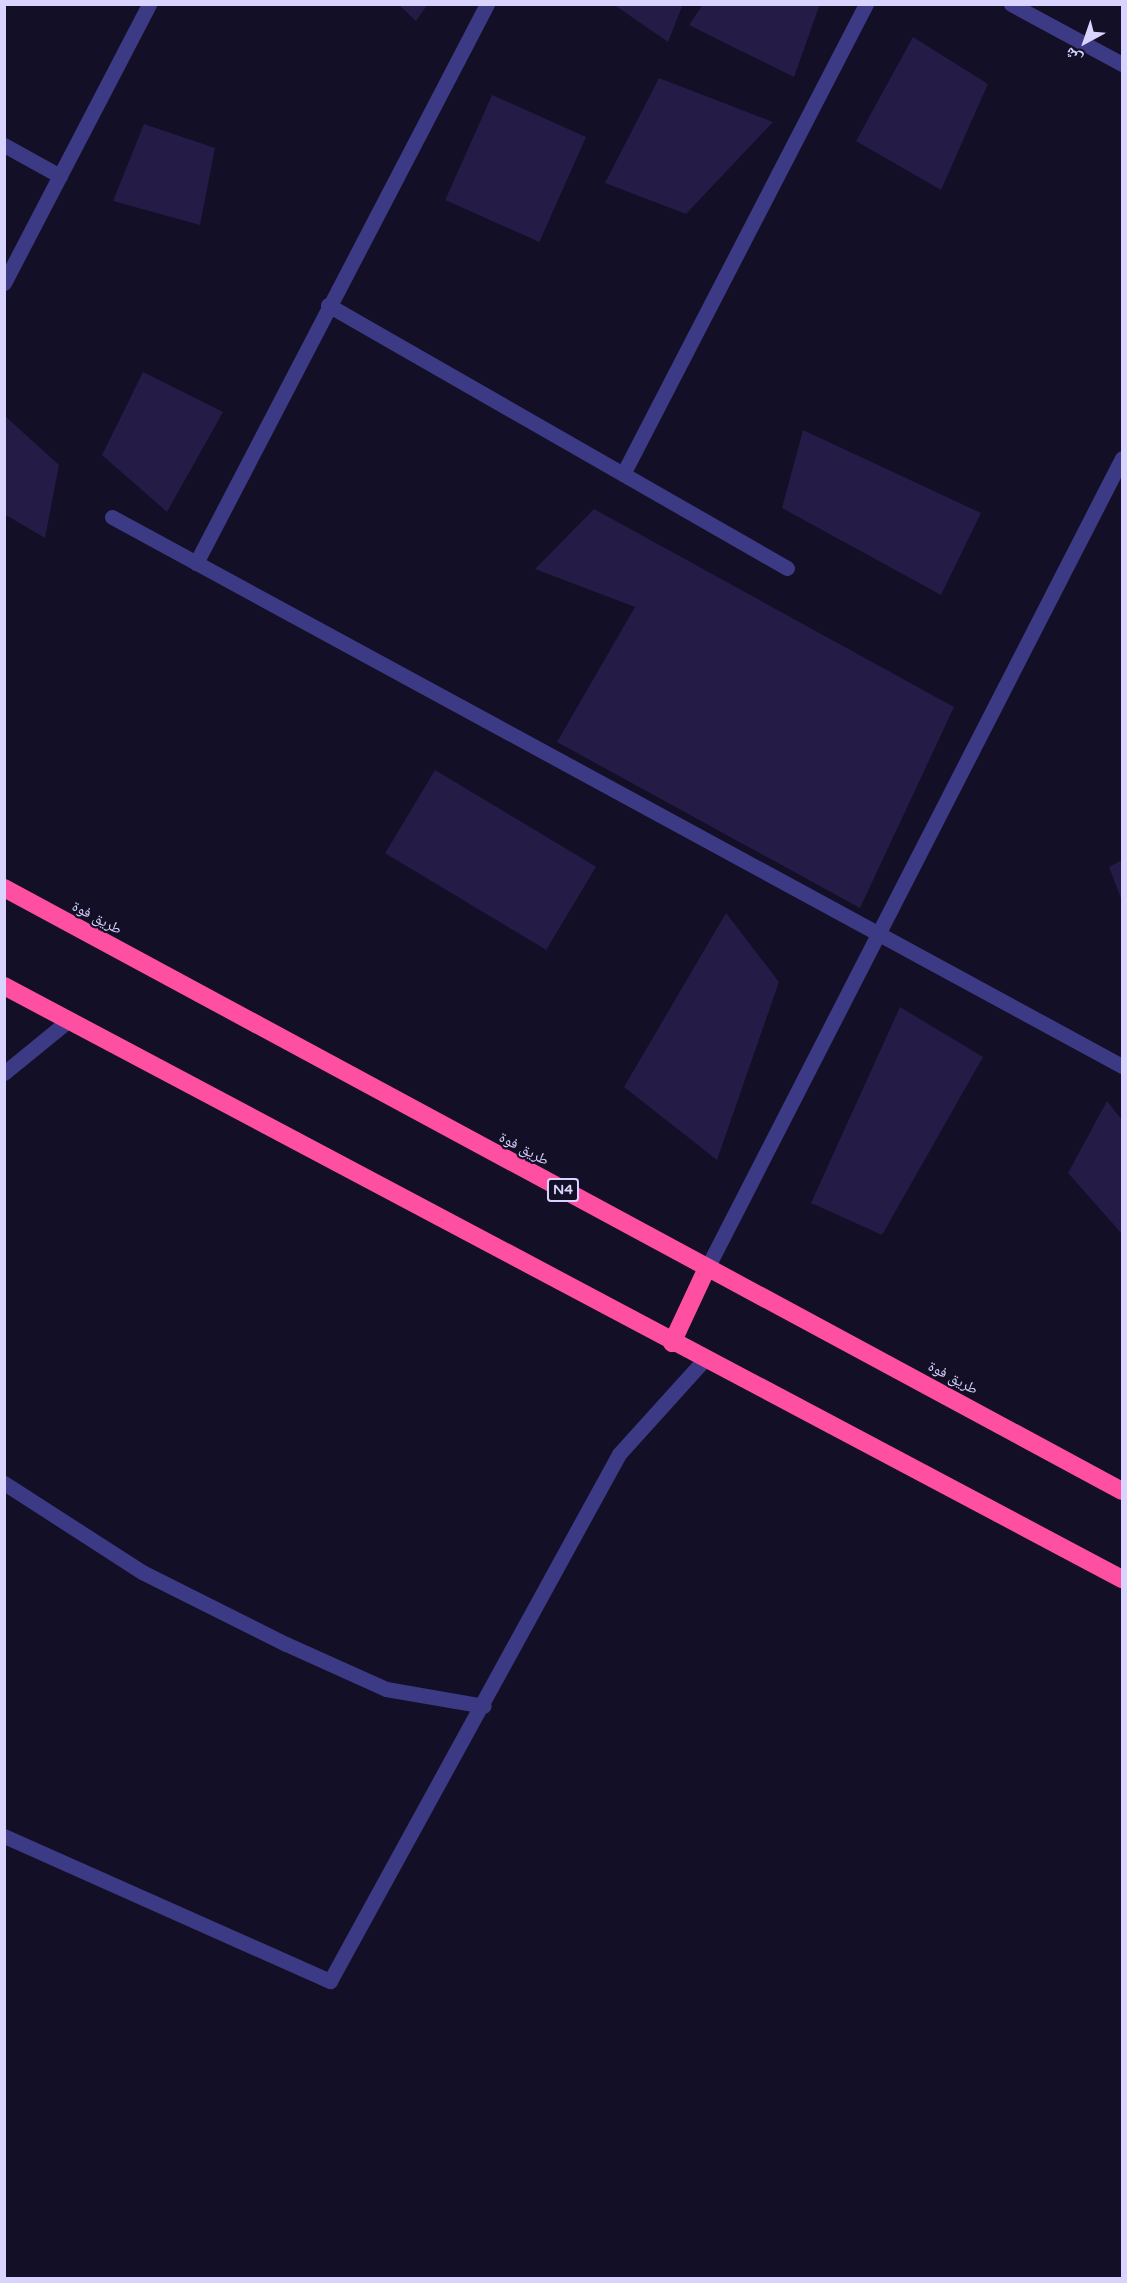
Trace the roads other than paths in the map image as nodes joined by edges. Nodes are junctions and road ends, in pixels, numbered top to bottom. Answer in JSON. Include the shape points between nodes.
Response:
{"nodes":[{"id":1,"x":149,"y":4,"type":"edge"},
{"id":2,"x":487,"y":4,"type":"edge"},
{"id":3,"x":866,"y":4,"type":"edge"},
{"id":4,"x":1011,"y":4,"type":"edge"},
{"id":5,"x":1122,"y":64,"type":"edge"},
{"id":6,"x":4,"y":145,"type":"edge"},
{"id":7,"x":60,"y":176,"type":"junction"},
{"id":8,"x":4,"y":283,"type":"edge"},
{"id":9,"x":328,"y":305,"type":"junction"},
{"id":10,"x":1122,"y":458,"type":"edge"},
{"id":11,"x":623,"y":474,"type":"junction"},
{"id":12,"x":111,"y":517,"type":"dead end"},
{"id":13,"x":196,"y":563,"type":"junction"},
{"id":14,"x":787,"y":568,"type":"dead end"},
{"id":15,"x":4,"y":888,"type":"edge"},
{"id":16,"x":878,"y":937,"type":"junction"},
{"id":17,"x":4,"y":986,"type":"edge"},
{"id":18,"x":69,"y":1020,"type":"junction"},
{"id":19,"x":1122,"y":1066,"type":"edge"},
{"id":20,"x":4,"y":1073,"type":"edge"},
{"id":21,"x":707,"y":1268,"type":"junction"},
{"id":22,"x":672,"y":1343,"type":"junction"},
{"id":23,"x":704,"y":1360,"type":"junction"},
{"id":24,"x":4,"y":1483,"type":"edge"},
{"id":25,"x":1122,"y":1491,"type":"edge"},
{"id":26,"x":1122,"y":1579,"type":"edge"},
{"id":27,"x":484,"y":1706,"type":"junction"},
{"id":28,"x":4,"y":1836,"type":"edge"}],
"edges":[{"from":1,"to":7,"type":"street"},
{"from":2,"to":9,"type":"street"},
{"from":3,"to":11,"type":"street"},
{"from":4,"to":5,"type":"street"},
{"from":6,"to":7,"type":"street"},
{"from":7,"to":8,"type":"street"},
{"from":9,"to":11,"type":"street"},
{"from":9,"to":13,"type":"street"},
{"from":10,"to":16,"type":"street"},
{"from":11,"to":14,"type":"street"},
{"from":12,"to":13,"type":"street"},
{"from":13,"to":16,"type":"street"},
{"from":15,"to":21,"type":"highway","name":"طريق فوة","number":"N4"},
{"from":16,"to":19,"type":"street"},
{"from":16,"to":21,"type":"street"},
{"from":17,"to":18,"type":"highway"},
{"from":18,"to":20,"type":"street"},
{"from":18,"to":22,"type":"highway"},
{"from":21,"to":22,"type":"highway"},
{"from":21,"to":25,"type":"highway","name":"طريق فوة","number":"N4"},
{"from":22,"to":23,"type":"highway"},
{"from":23,"to":26,"type":"highway"},
{"from":23,"to":27,"type":"street","via":[[619,1454]]},
{"from":24,"to":27,"type":"street","via":[[142,1572],[286,1644],[386,1689]]},
{"from":27,"to":28,"type":"street","via":[[330,1981]]}]}
